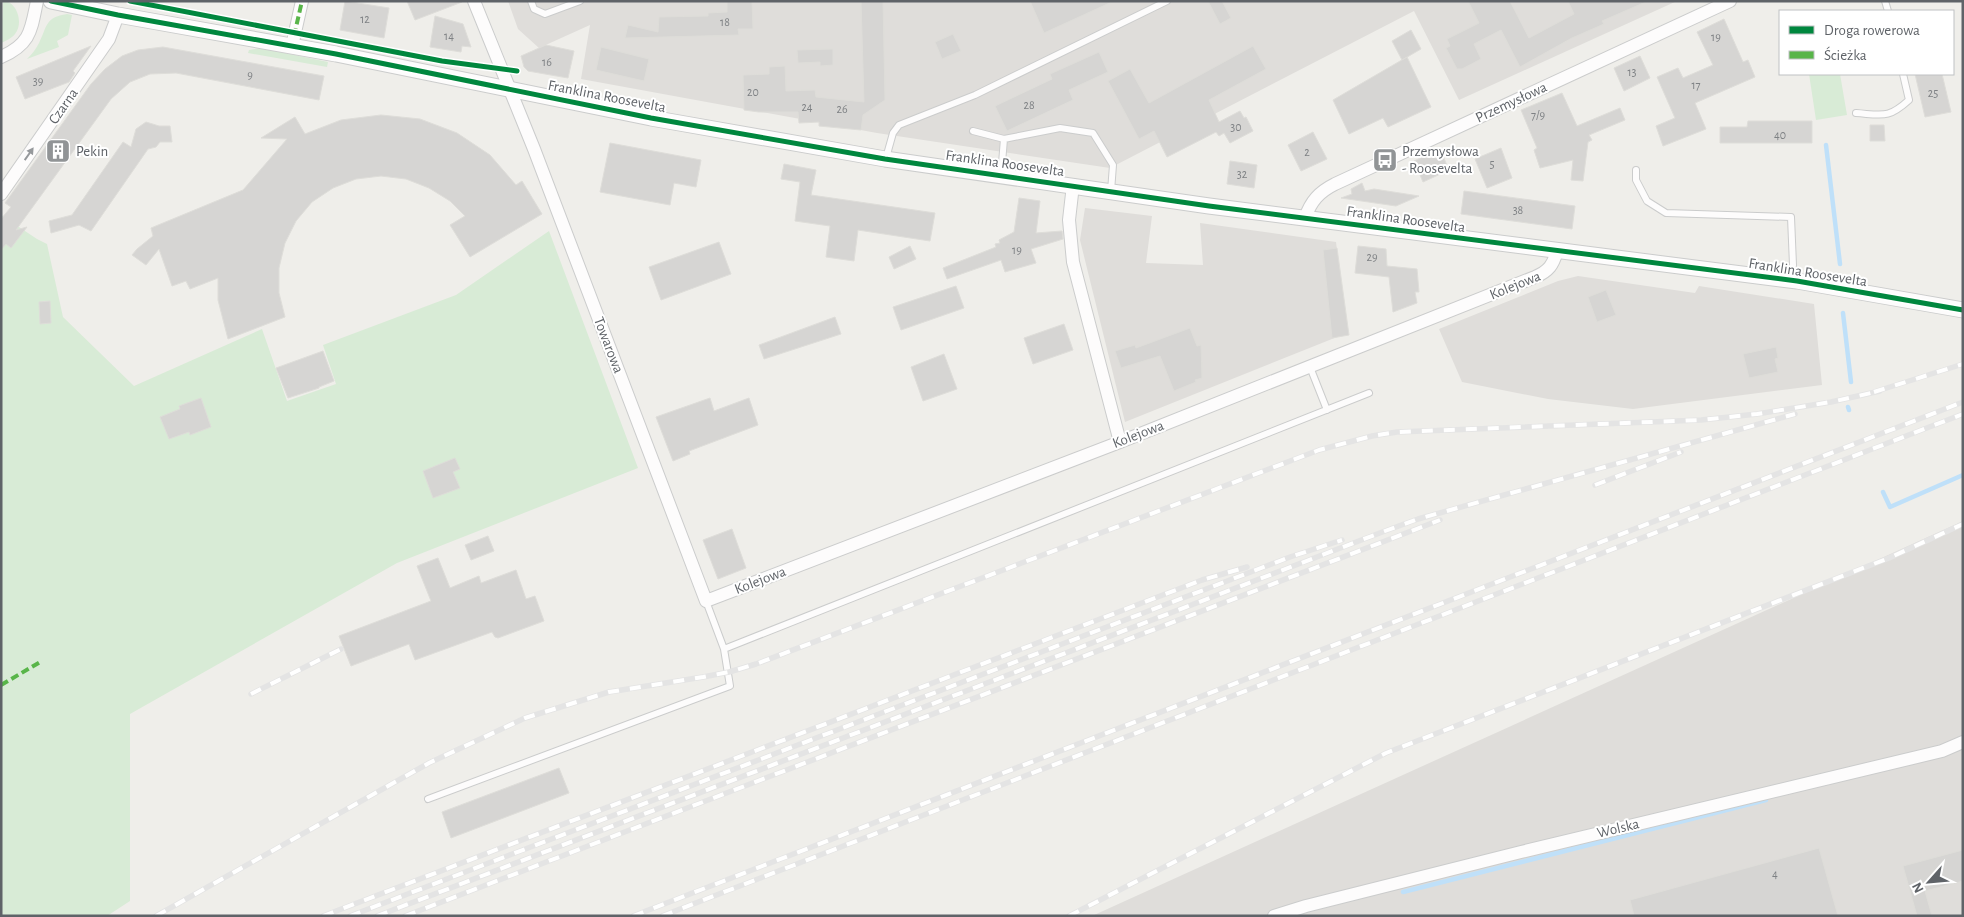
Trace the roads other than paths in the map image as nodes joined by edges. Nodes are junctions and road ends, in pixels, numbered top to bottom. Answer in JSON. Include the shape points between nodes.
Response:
{"nodes":[{"id":1,"x":37,"y":1,"type":"edge"},
{"id":2,"x":51,"y":1,"type":"edge"},
{"id":3,"x":302,"y":1,"type":"edge"},
{"id":4,"x":474,"y":1,"type":"edge"},
{"id":5,"x":531,"y":1,"type":"edge"},
{"id":6,"x":580,"y":1,"type":"edge"},
{"id":7,"x":1166,"y":1,"type":"edge"},
{"id":8,"x":1730,"y":1,"type":"edge"},
{"id":9,"x":118,"y":15,"type":"junction"},
{"id":10,"x":292,"y":46,"type":"junction"},
{"id":11,"x":1,"y":57,"type":"edge"},
{"id":12,"x":1903,"y":75,"type":"edge"},
{"id":13,"x":511,"y":89,"type":"junction"},
{"id":14,"x":1856,"y":113,"type":"dead end"},
{"id":15,"x":973,"y":131,"type":"dead end"},
{"id":16,"x":1004,"y":139,"type":"junction"},
{"id":17,"x":885,"y":159,"type":"junction"},
{"id":18,"x":1636,"y":170,"type":"dead end"},
{"id":19,"x":1001,"y":175,"type":"junction"},
{"id":20,"x":1073,"y":185,"type":"junction"},
{"id":21,"x":1111,"y":191,"type":"junction"},
{"id":22,"x":1,"y":194,"type":"edge"},
{"id":23,"x":1305,"y":218,"type":"junction"},
{"id":24,"x":1557,"y":251,"type":"junction"},
{"id":25,"x":1791,"y":280,"type":"junction"},
{"id":26,"x":1963,"y":310,"type":"edge"},
{"id":27,"x":1310,"y":367,"type":"junction"},
{"id":28,"x":1369,"y":393,"type":"dead end"},
{"id":29,"x":1327,"y":410,"type":"junction"},
{"id":30,"x":1120,"y":442,"type":"junction"},
{"id":31,"x":706,"y":601,"type":"junction"},
{"id":32,"x":724,"y":649,"type":"junction"},
{"id":33,"x":1963,"y":742,"type":"edge"},
{"id":34,"x":428,"y":799,"type":"dead end"},
{"id":35,"x":1274,"y":916,"type":"edge"}],
"edges":[{"from":1,"to":11,"type":"street","via":[[27,39],[18,49]]},
{"from":2,"to":9,"type":"street","name":"Franklina Roosevelta"},
{"from":3,"to":10,"type":"street"},
{"from":4,"to":13,"type":"street","name":"Towarowa"},
{"from":5,"to":6,"type":"lane","via":[[534,9],[546,14]]},
{"from":7,"to":17,"type":"lane","via":[[976,95],[899,124],[893,132]]},
{"from":8,"to":23,"type":"street","name":"Przemysłowa","via":[[1323,190],[1314,199]]},
{"from":9,"to":10,"type":"street","name":"Franklina Roosevelta"},
{"from":22,"to":9,"type":"street","name":"Czarna","one_way":true,"via":[[113,33]]},
{"from":10,"to":13,"type":"street","name":"Franklina Roosevelta"},
{"from":12,"to":14,"type":"lane","via":[[1909,100],[1895,113]]},
{"from":13,"to":17,"type":"street","name":"Franklina Roosevelta","via":[[651,118]]},
{"from":13,"to":31,"type":"street","name":"Towarowa"},
{"from":15,"to":16,"type":"lane"},
{"from":16,"to":19,"type":"lane"},
{"from":16,"to":21,"type":"lane","via":[[1060,128],[1093,133],[1113,165]]},
{"from":17,"to":19,"type":"street","name":"Franklina Roosevelta"},
{"from":18,"to":25,"type":"lane","via":[[1636,180],[1647,201],[1666,212],[1791,217]]},
{"from":19,"to":20,"type":"street","name":"Franklina Roosevelta"},
{"from":20,"to":21,"type":"street","name":"Franklina Roosevelta"},
{"from":20,"to":30,"type":"street","via":[[1070,220],[1073,262]]},
{"from":21,"to":23,"type":"street","name":"Franklina Roosevelta"},
{"from":23,"to":24,"type":"street","name":"Franklina Roosevelta"},
{"from":24,"to":25,"type":"street","name":"Franklina Roosevelta"},
{"from":24,"to":27,"type":"street","name":"Kolejowa","via":[[1553,265],[1546,272]]},
{"from":25,"to":26,"type":"street","name":"Franklina Roosevelta"},
{"from":27,"to":29,"type":"lane"},
{"from":27,"to":30,"type":"street","name":"Kolejowa"},
{"from":28,"to":29,"type":"lane"},
{"from":29,"to":32,"type":"lane"},
{"from":30,"to":31,"type":"street","name":"Kolejowa"},
{"from":31,"to":32,"type":"lane"},
{"from":32,"to":34,"type":"lane","via":[[730,686]]},
{"from":33,"to":35,"type":"street","name":"Wolska","via":[[1942,751],[1512,854]]}]}
